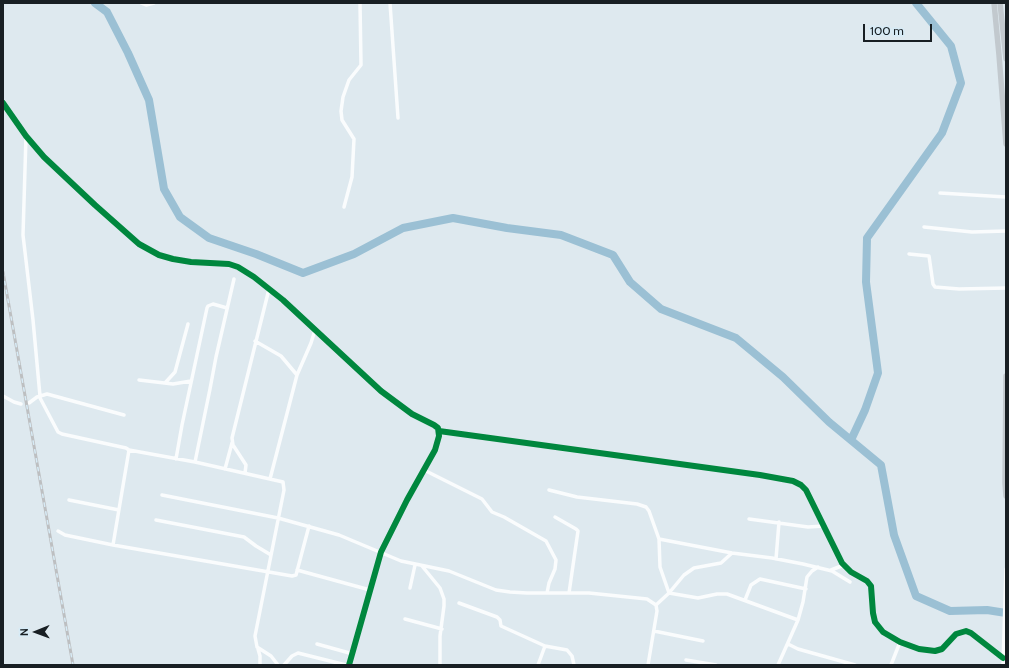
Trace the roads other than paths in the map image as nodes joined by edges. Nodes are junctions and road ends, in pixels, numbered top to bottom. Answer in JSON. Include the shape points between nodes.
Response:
{"nodes":[{"id":1,"x":141,"y":3,"type":"edge"},
{"id":2,"x":154,"y":3,"type":"edge"},
{"id":3,"x":360,"y":3,"type":"edge"},
{"id":4,"x":390,"y":3,"type":"edge"},
{"id":5,"x":994,"y":3,"type":"edge"},
{"id":6,"x":1000,"y":3,"type":"edge"},
{"id":7,"x":1003,"y":12,"type":"edge"},
{"id":8,"x":1006,"y":58,"type":"edge"},
{"id":9,"x":3,"y":103,"type":"edge"},
{"id":10,"x":398,"y":118,"type":"dead end"},
{"id":11,"x":26,"y":136,"type":"junction"},
{"id":12,"x":1006,"y":144,"type":"edge"},
{"id":13,"x":940,"y":193,"type":"dead end"},
{"id":14,"x":1006,"y":197,"type":"edge"},
{"id":15,"x":344,"y":206,"type":"dead end"},
{"id":16,"x":924,"y":227,"type":"dead end"},
{"id":17,"x":1006,"y":231,"type":"edge"},
{"id":18,"x":909,"y":254,"type":"dead end"},
{"id":19,"x":234,"y":279,"type":"dead end"},
{"id":20,"x":1006,"y":288,"type":"edge"},
{"id":21,"x":268,"y":289,"type":"junction"},
{"id":22,"x":227,"y":308,"type":"junction"},
{"id":23,"x":188,"y":324,"type":"dead end"},
{"id":24,"x":315,"y":330,"type":"junction"},
{"id":25,"x":255,"y":341,"type":"junction"},
{"id":26,"x":297,"y":375,"type":"junction"},
{"id":27,"x":1006,"y":376,"type":"edge"},
{"id":28,"x":139,"y":380,"type":"dead end"},
{"id":29,"x":191,"y":381,"type":"junction"},
{"id":30,"x":165,"y":383,"type":"junction"},
{"id":31,"x":3,"y":396,"type":"edge"},
{"id":32,"x":40,"y":396,"type":"junction"},
{"id":33,"x":30,"y":403,"type":"dead end"},
{"id":34,"x":22,"y":404,"type":"dead end"},
{"id":35,"x":124,"y":415,"type":"dead end"},
{"id":36,"x":439,"y":432,"type":"junction"},
{"id":37,"x":232,"y":443,"type":"junction"},
{"id":38,"x":129,"y":450,"type":"junction"},
{"id":39,"x":176,"y":459,"type":"junction"},
{"id":40,"x":195,"y":462,"type":"junction"},
{"id":41,"x":225,"y":469,"type":"junction"},
{"id":42,"x":424,"y":470,"type":"junction"},
{"id":43,"x":245,"y":473,"type":"junction"},
{"id":44,"x":270,"y":479,"type":"junction"},
{"id":45,"x":549,"y":490,"type":"dead end"},
{"id":46,"x":162,"y":495,"type":"dead end"},
{"id":47,"x":1006,"y":496,"type":"edge"},
{"id":48,"x":68,"y":500,"type":"dead end"},
{"id":49,"x":119,"y":510,"type":"junction"},
{"id":50,"x":555,"y":516,"type":"dead end"},
{"id":51,"x":278,"y":518,"type":"junction"},
{"id":52,"x":749,"y":519,"type":"dead end"},
{"id":53,"x":156,"y":520,"type":"dead end"},
{"id":54,"x":779,"y":522,"type":"junction"},
{"id":55,"x":309,"y":526,"type":"junction"},
{"id":56,"x":824,"y":526,"type":"junction"},
{"id":57,"x":58,"y":531,"type":"dead end"},
{"id":58,"x":659,"y":539,"type":"junction"},
{"id":59,"x":113,"y":545,"type":"junction"},
{"id":60,"x":382,"y":552,"type":"junction"},
{"id":61,"x":732,"y":553,"type":"junction"},
{"id":62,"x":271,"y":555,"type":"junction"},
{"id":63,"x":776,"y":558,"type":"junction"},
{"id":64,"x":415,"y":565,"type":"junction"},
{"id":65,"x":844,"y":565,"type":"junction"},
{"id":66,"x":422,"y":566,"type":"junction"},
{"id":67,"x":818,"y":567,"type":"junction"},
{"id":68,"x":1006,"y":569,"type":"edge"},
{"id":69,"x":297,"y":570,"type":"junction"},
{"id":70,"x":831,"y":570,"type":"junction"},
{"id":71,"x":268,"y":572,"type":"junction"},
{"id":72,"x":1006,"y":573,"type":"edge"},
{"id":73,"x":850,"y":582,"type":"dead end"},
{"id":74,"x":410,"y":588,"type":"dead end"},
{"id":75,"x":806,"y":589,"type":"junction"},
{"id":76,"x":370,"y":590,"type":"junction"},
{"id":77,"x":547,"y":593,"type":"junction"},
{"id":78,"x":569,"y":593,"type":"junction"},
{"id":79,"x":669,"y":593,"type":"junction"},
{"id":80,"x":745,"y":600,"type":"junction"},
{"id":81,"x":459,"y":603,"type":"dead end"},
{"id":82,"x":656,"y":605,"type":"junction"},
{"id":83,"x":405,"y":619,"type":"dead end"},
{"id":84,"x":798,"y":620,"type":"junction"},
{"id":85,"x":442,"y":629,"type":"junction"},
{"id":86,"x":654,"y":631,"type":"junction"},
{"id":87,"x":703,"y":641,"type":"dead end"},
{"id":88,"x":900,"y":642,"type":"junction"},
{"id":89,"x":317,"y":644,"type":"dead end"},
{"id":90,"x":788,"y":644,"type":"junction"},
{"id":91,"x":545,"y":646,"type":"junction"},
{"id":92,"x":257,"y":648,"type":"junction"},
{"id":93,"x":353,"y":654,"type":"junction"},
{"id":94,"x":1003,"y":658,"type":"junction"},
{"id":95,"x":686,"y":660,"type":"dead end"},
{"id":96,"x":260,"y":665,"type":"edge"},
{"id":97,"x":278,"y":665,"type":"edge"},
{"id":98,"x":284,"y":665,"type":"edge"},
{"id":99,"x":346,"y":665,"type":"edge"},
{"id":100,"x":349,"y":665,"type":"edge"},
{"id":101,"x":440,"y":665,"type":"edge"},
{"id":102,"x":538,"y":665,"type":"edge"},
{"id":103,"x":574,"y":665,"type":"edge"},
{"id":104,"x":648,"y":665,"type":"edge"},
{"id":105,"x":716,"y":665,"type":"edge"},
{"id":106,"x":779,"y":665,"type":"edge"},
{"id":107,"x":855,"y":665,"type":"edge"},
{"id":108,"x":891,"y":665,"type":"edge"},
{"id":109,"x":1004,"y":665,"type":"edge"}],
"edges":[{"from":1,"to":2,"type":"street"},
{"from":3,"to":15,"type":"street","via":[[361,65],[349,80],[341,111],[342,120],[354,139],[352,177]]},
{"from":4,"to":10,"type":"street"},
{"from":5,"to":12,"type":"main road"},
{"from":6,"to":7,"type":"main road"},
{"from":7,"to":8,"type":"main road"},
{"from":9,"to":11,"type":"street"},
{"from":11,"to":21,"type":"street","via":[[44,157],[147,250],[173,259],[233,265]]},
{"from":11,"to":32,"type":"street","via":[[23,235]]},
{"from":13,"to":14,"type":"street"},
{"from":16,"to":17,"type":"street","via":[[972,232]]},
{"from":18,"to":20,"type":"street","via":[[929,256],[933,284],[936,287]]},
{"from":19,"to":22,"type":"street"},
{"from":21,"to":24,"type":"street"},
{"from":21,"to":25,"type":"street"},
{"from":22,"to":29,"type":"street","via":[[213,304],[207,308]]},
{"from":22,"to":40,"type":"street"},
{"from":23,"to":30,"type":"street","via":[[175,372]]},
{"from":24,"to":26,"type":"street","via":[[312,343]]},
{"from":24,"to":36,"type":"street","via":[[381,391],[412,414],[434,425]]},
{"from":25,"to":26,"type":"street","via":[[281,356]]},
{"from":25,"to":37,"type":"street"},
{"from":26,"to":44,"type":"street"},
{"from":27,"to":47,"type":"main road"},
{"from":28,"to":30,"type":"street"},
{"from":29,"to":30,"type":"street"},
{"from":29,"to":39,"type":"street"},
{"from":31,"to":34,"type":"street"},
{"from":32,"to":33,"type":"street"},
{"from":32,"to":35,"type":"street","via":[[48,394]]},
{"from":32,"to":38,"type":"street","via":[[58,432]]},
{"from":36,"to":42,"type":"street","via":[[438,444]]},
{"from":36,"to":56,"type":"street","via":[[793,481],[806,490]]},
{"from":37,"to":41,"type":"street"},
{"from":37,"to":43,"type":"street","via":[[246,464]]},
{"from":38,"to":39,"type":"street"},
{"from":38,"to":49,"type":"street"},
{"from":39,"to":40,"type":"street"},
{"from":40,"to":41,"type":"street"},
{"from":41,"to":43,"type":"street"},
{"from":42,"to":60,"type":"street"},
{"from":42,"to":77,"type":"street","via":[[482,499],[492,512],[546,541],[556,560]]},
{"from":43,"to":44,"type":"street"},
{"from":44,"to":51,"type":"street","via":[[283,482],[284,485]]},
{"from":45,"to":58,"type":"street","via":[[589,499],[643,505],[649,511]]},
{"from":46,"to":51,"type":"street"},
{"from":48,"to":49,"type":"street"},
{"from":49,"to":59,"type":"street"},
{"from":50,"to":78,"type":"street","via":[[576,528],[578,532]]},
{"from":51,"to":55,"type":"street"},
{"from":51,"to":62,"type":"street"},
{"from":52,"to":54,"type":"street"},
{"from":53,"to":62,"type":"street","via":[[244,537]]},
{"from":54,"to":56,"type":"street"},
{"from":54,"to":63,"type":"street"},
{"from":55,"to":60,"type":"street"},
{"from":55,"to":69,"type":"street"},
{"from":56,"to":65,"type":"street"},
{"from":57,"to":59,"type":"street","via":[[65,535]]},
{"from":58,"to":61,"type":"street"},
{"from":58,"to":79,"type":"street","via":[[660,567]]},
{"from":59,"to":71,"type":"street"},
{"from":60,"to":64,"type":"street"},
{"from":60,"to":76,"type":"street"},
{"from":61,"to":63,"type":"street"},
{"from":61,"to":79,"type":"street","via":[[721,563],[694,568],[684,575]]},
{"from":62,"to":71,"type":"street"},
{"from":63,"to":67,"type":"street"},
{"from":64,"to":66,"type":"street"},
{"from":64,"to":74,"type":"street"},
{"from":65,"to":70,"type":"street"},
{"from":65,"to":88,"type":"street","via":[[871,586],[875,622],[883,632]]},
{"from":66,"to":77,"type":"street","via":[[449,571],[496,590]]},
{"from":66,"to":85,"type":"street","via":[[442,593]]},
{"from":67,"to":70,"type":"street"},
{"from":67,"to":75,"type":"street","via":[[809,574]]},
{"from":68,"to":72,"type":"street"},
{"from":69,"to":71,"type":"street","via":[[292,576]]},
{"from":69,"to":76,"type":"street"},
{"from":70,"to":73,"type":"street"},
{"from":71,"to":92,"type":"street","via":[[256,628]]},
{"from":72,"to":94,"type":"street"},
{"from":75,"to":80,"type":"street","via":[[760,579],[751,585]]},
{"from":75,"to":84,"type":"street"},
{"from":76,"to":93,"type":"street"},
{"from":77,"to":78,"type":"street"},
{"from":78,"to":82,"type":"street","via":[[647,599]]},
{"from":79,"to":80,"type":"street","via":[[698,598],[727,594]]},
{"from":79,"to":82,"type":"street"},
{"from":80,"to":84,"type":"street"},
{"from":81,"to":91,"type":"street","via":[[497,617],[501,626]]},
{"from":82,"to":86,"type":"street"},
{"from":83,"to":85,"type":"street"},
{"from":84,"to":90,"type":"street"},
{"from":85,"to":101,"type":"street"},
{"from":86,"to":87,"type":"street"},
{"from":86,"to":104,"type":"street"},
{"from":88,"to":94,"type":"street","via":[[919,649],[942,650],[956,634],[966,631],[971,632]]},
{"from":88,"to":108,"type":"street"},
{"from":89,"to":93,"type":"street"},
{"from":90,"to":106,"type":"street"},
{"from":90,"to":107,"type":"street"},
{"from":91,"to":102,"type":"street"},
{"from":91,"to":103,"type":"street","via":[[567,650]]},
{"from":92,"to":96,"type":"street"},
{"from":92,"to":97,"type":"street"},
{"from":93,"to":100,"type":"street"},
{"from":94,"to":109,"type":"street"},
{"from":95,"to":105,"type":"street"},
{"from":98,"to":99,"type":"street","via":[[298,653]]}]}
